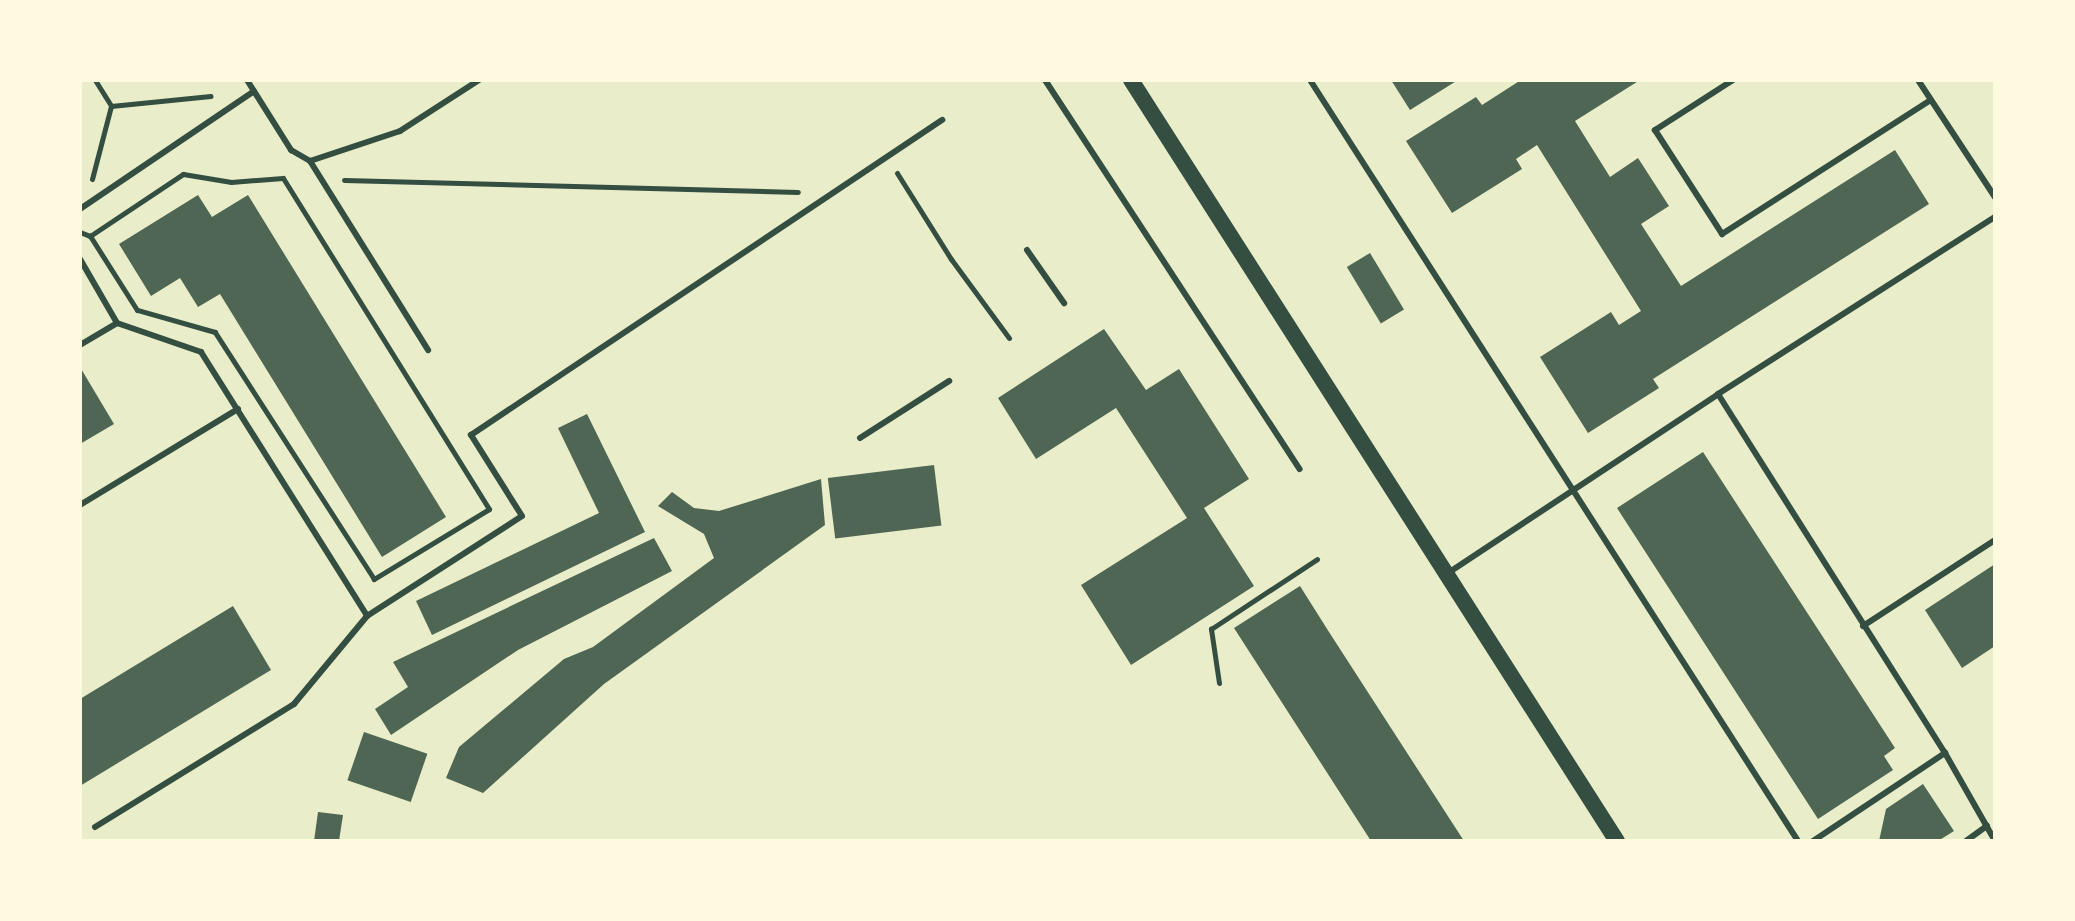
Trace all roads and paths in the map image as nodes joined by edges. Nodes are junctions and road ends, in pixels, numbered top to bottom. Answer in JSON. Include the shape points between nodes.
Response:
{"nodes":[{"id":1,"x":95,"y":80,"type":"edge"},
{"id":2,"x":247,"y":80,"type":"edge"},
{"id":3,"x":479,"y":80,"type":"edge"},
{"id":4,"x":1045,"y":80,"type":"edge"},
{"id":5,"x":1131,"y":80,"type":"edge"},
{"id":6,"x":1310,"y":80,"type":"edge"},
{"id":7,"x":1733,"y":80,"type":"edge"},
{"id":8,"x":1931,"y":80,"type":"edge"},
{"id":9,"x":1920,"y":83,"type":"edge"},
{"id":10,"x":254,"y":91,"type":"junction"},
{"id":11,"x":1931,"y":100,"type":"junction"},
{"id":12,"x":111,"y":106,"type":"junction"},
{"id":13,"x":942,"y":120,"type":"dead end"},
{"id":14,"x":886,"y":157,"type":"junction"},
{"id":15,"x":310,"y":161,"type":"junction"},
{"id":16,"x":283,"y":178,"type":"junction"},
{"id":17,"x":322,"y":179,"type":"junction"},
{"id":18,"x":832,"y":193,"type":"junction"},
{"id":19,"x":1995,"y":197,"type":"edge"},
{"id":20,"x":82,"y":207,"type":"edge"},
{"id":21,"x":1995,"y":217,"type":"edge"},
{"id":22,"x":80,"y":232,"type":"edge"},
{"id":23,"x":90,"y":236,"type":"junction"},
{"id":24,"x":1027,"y":250,"type":"dead end"},
{"id":25,"x":80,"y":259,"type":"edge"},
{"id":26,"x":88,"y":272,"type":"junction"},
{"id":27,"x":80,"y":278,"type":"edge"},
{"id":28,"x":1064,"y":303,"type":"dead end"},
{"id":29,"x":117,"y":323,"type":"junction"},
{"id":30,"x":1009,"y":338,"type":"dead end"},
{"id":31,"x":80,"y":345,"type":"edge"},
{"id":32,"x":428,"y":350,"type":"dead end"},
{"id":33,"x":949,"y":381,"type":"dead end"},
{"id":34,"x":1718,"y":394,"type":"junction"},
{"id":35,"x":238,"y":409,"type":"junction"},
{"id":36,"x":860,"y":438,"type":"dead end"},
{"id":37,"x":1300,"y":469,"type":"dead end"},
{"id":38,"x":1574,"y":491,"type":"junction"},
{"id":39,"x":80,"y":505,"type":"edge"},
{"id":40,"x":1995,"y":540,"type":"edge"},
{"id":41,"x":1317,"y":559,"type":"dead end"},
{"id":42,"x":1447,"y":574,"type":"junction"},
{"id":43,"x":367,"y":616,"type":"junction"},
{"id":44,"x":1863,"y":626,"type":"junction"},
{"id":45,"x":1219,"y":683,"type":"dead end"},
{"id":46,"x":1945,"y":753,"type":"junction"},
{"id":47,"x":1987,"y":826,"type":"junction"},
{"id":48,"x":95,"y":827,"type":"dead end"},
{"id":49,"x":1617,"y":841,"type":"edge"},
{"id":50,"x":1798,"y":841,"type":"edge"},
{"id":51,"x":1813,"y":841,"type":"edge"},
{"id":52,"x":1966,"y":841,"type":"edge"},
{"id":53,"x":1995,"y":841,"type":"edge"}],
"edges":[{"from":1,"to":12,"type":"path"},
{"from":2,"to":10,"type":"lane"},
{"from":3,"to":15,"type":"lane","via":[[400,131]]},
{"from":4,"to":37,"type":"lane"},
{"from":5,"to":42,"type":"main road"},
{"from":6,"to":38,"type":"lane"},
{"from":7,"to":11,"type":"lane","via":[[1655,130],[1722,234]]},
{"from":8,"to":9,"type":"lane"},
{"from":9,"to":11,"type":"lane"},
{"from":10,"to":12,"type":"path"},
{"from":10,"to":15,"type":"lane","via":[[291,150]]},
{"from":10,"to":20,"type":"lane"},
{"from":11,"to":19,"type":"lane"},
{"from":12,"to":20,"type":"path"},
{"from":13,"to":14,"type":"lane"},
{"from":14,"to":18,"type":"lane"},
{"from":14,"to":30,"type":"path"},
{"from":15,"to":17,"type":"lane"},
{"from":16,"to":17,"type":"path"},
{"from":16,"to":23,"type":"path","via":[[231,182],[183,174]]},
{"from":16,"to":23,"type":"path","via":[[489,509],[374,579],[215,332],[137,310]]},
{"from":17,"to":18,"type":"path"},
{"from":17,"to":32,"type":"lane"},
{"from":18,"to":43,"type":"lane","via":[[471,435],[522,516]]},
{"from":21,"to":34,"type":"lane"},
{"from":22,"to":23,"type":"path"},
{"from":24,"to":28,"type":"lane"},
{"from":25,"to":26,"type":"lane"},
{"from":26,"to":27,"type":"lane"},
{"from":26,"to":29,"type":"lane"},
{"from":29,"to":31,"type":"lane"},
{"from":29,"to":35,"type":"lane","via":[[201,352]]},
{"from":33,"to":36,"type":"lane"},
{"from":34,"to":38,"type":"lane"},
{"from":34,"to":44,"type":"lane"},
{"from":35,"to":39,"type":"lane"},
{"from":35,"to":43,"type":"lane"},
{"from":38,"to":42,"type":"lane"},
{"from":38,"to":50,"type":"lane"},
{"from":40,"to":44,"type":"lane"},
{"from":41,"to":45,"type":"path","via":[[1211,629]]},
{"from":42,"to":49,"type":"main road"},
{"from":43,"to":48,"type":"lane","via":[[294,704]]},
{"from":44,"to":46,"type":"lane"},
{"from":46,"to":47,"type":"lane"},
{"from":46,"to":51,"type":"lane"},
{"from":47,"to":52,"type":"lane"},
{"from":47,"to":53,"type":"lane"}]}
